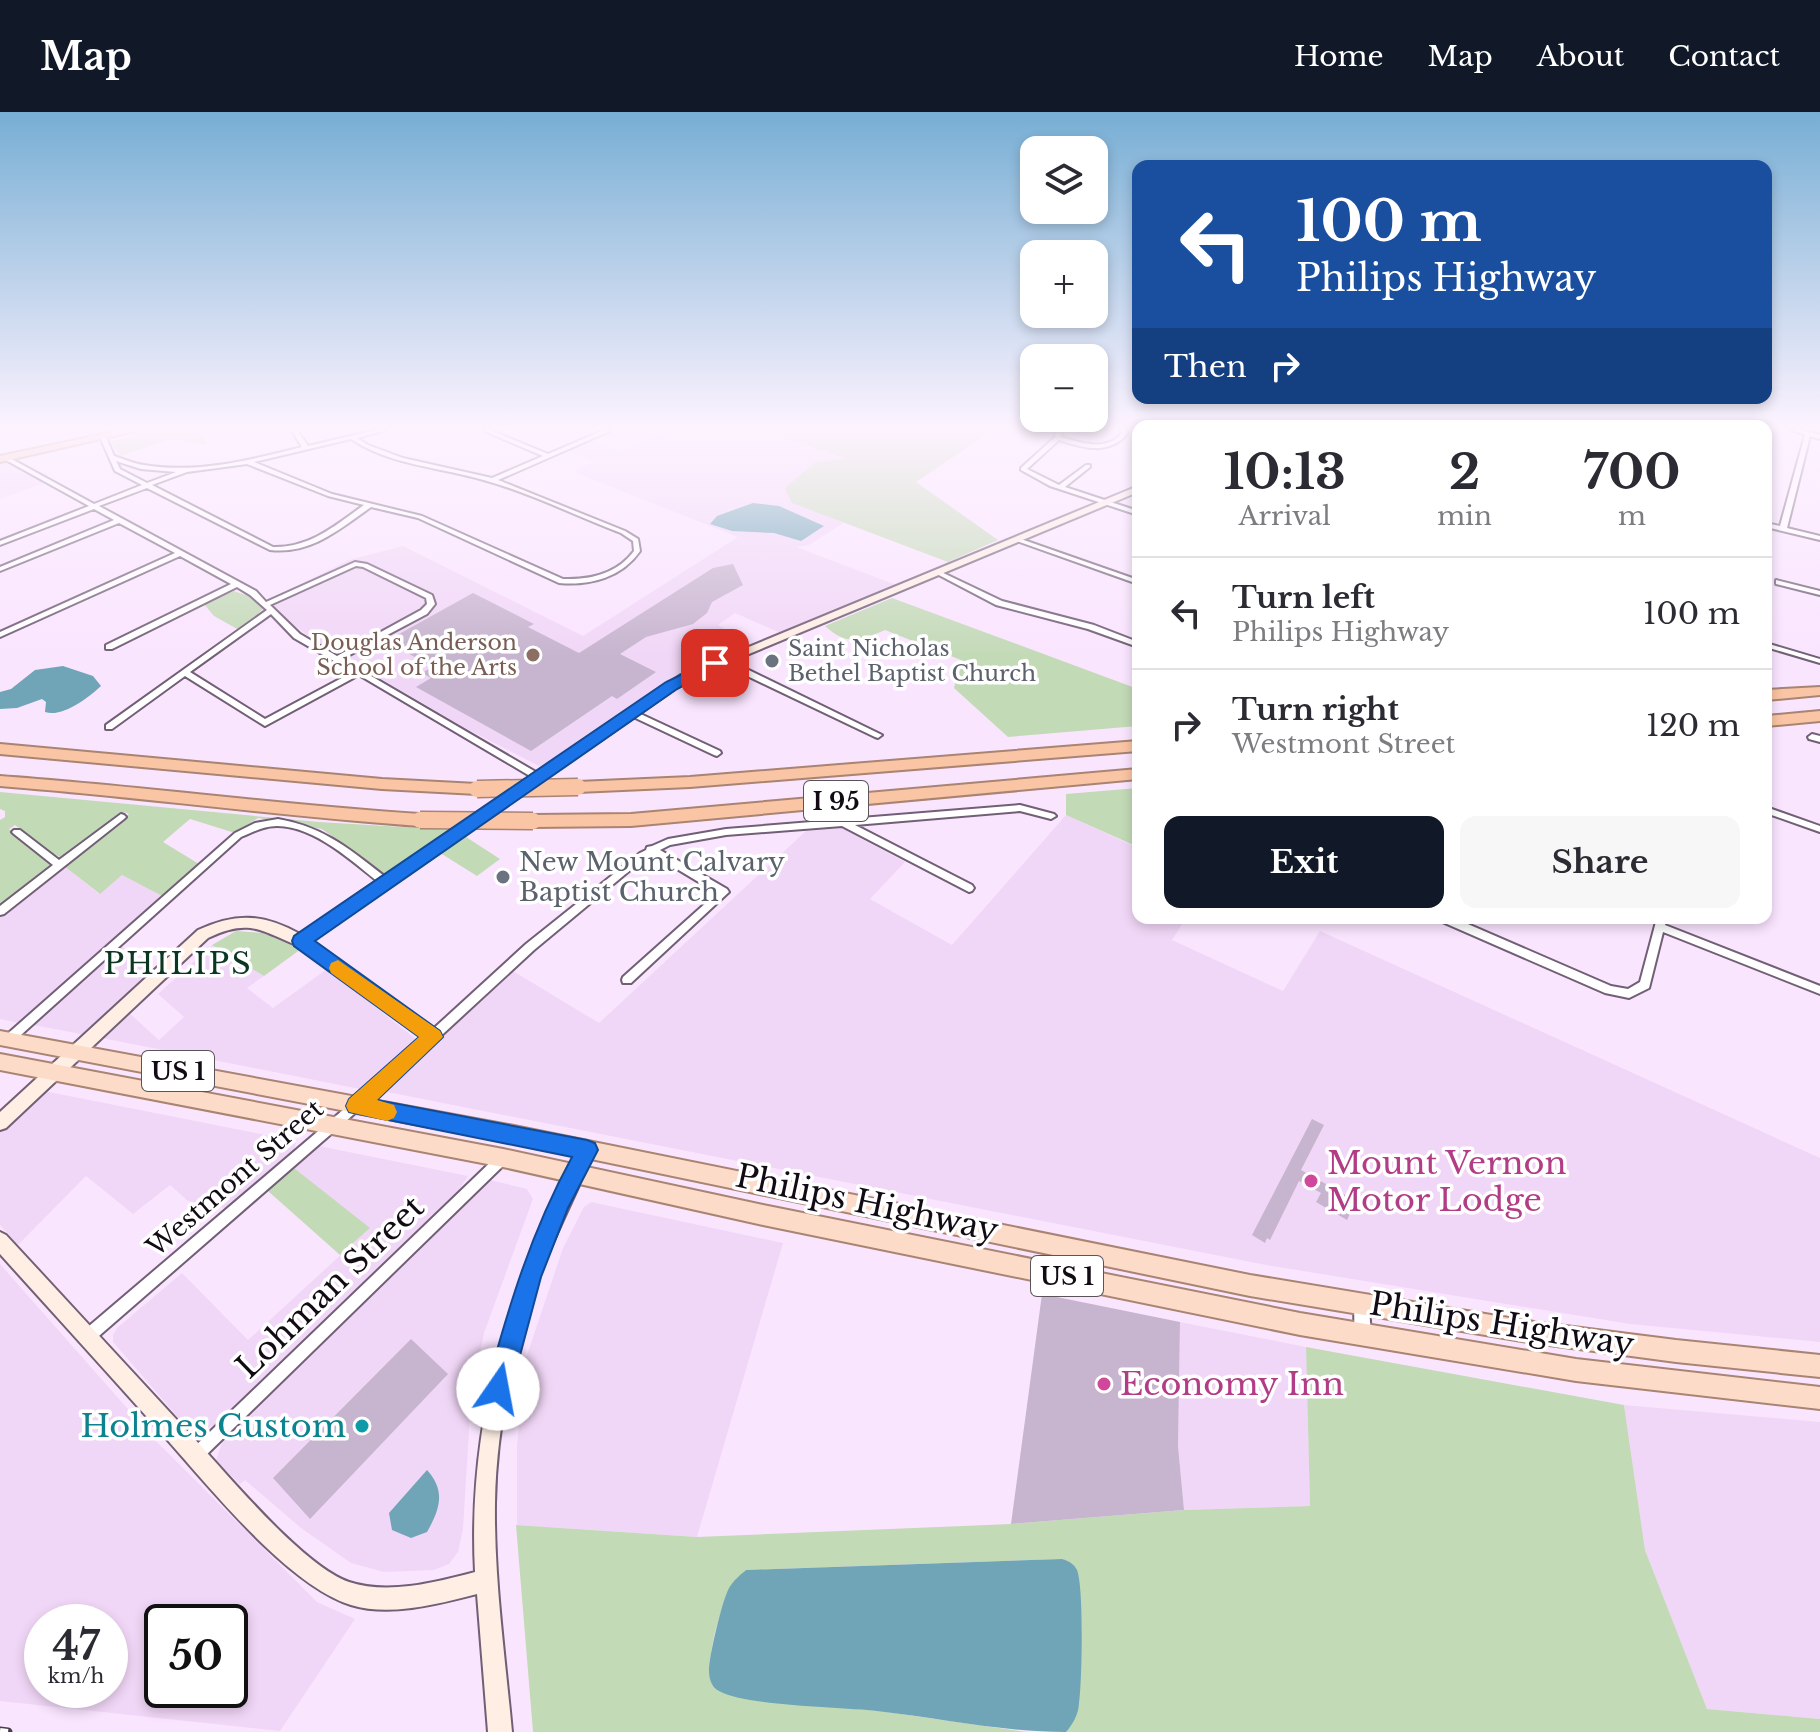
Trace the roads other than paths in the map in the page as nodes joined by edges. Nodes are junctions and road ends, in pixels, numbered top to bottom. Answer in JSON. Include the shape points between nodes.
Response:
{"nodes":[{"id":1,"x":93,"y":506,"type":"joint"},
{"id":2,"x":188,"y":506,"type":"edge"},
{"id":3,"x":368,"y":506,"type":"edge"},
{"id":4,"x":372,"y":506,"type":"edge"},
{"id":5,"x":556,"y":506,"type":"edge"},
{"id":6,"x":1100,"y":506,"type":"edge"},
{"id":7,"x":1789,"y":506,"type":"edge"},
{"id":8,"x":120,"y":520,"type":"junction"},
{"id":9,"x":1772,"y":526,"type":"edge"},
{"id":10,"x":1783,"y":529,"type":"junction"},
{"id":11,"x":1820,"y":538,"type":"edge"},
{"id":12,"x":1016,"y":539,"type":"junction"},
{"id":13,"x":0,"y":543,"type":"edge"},
{"id":14,"x":180,"y":553,"type":"junction"},
{"id":15,"x":0,"y":569,"type":"edge"},
{"id":16,"x":937,"y":572,"type":"junction"},
{"id":17,"x":1132,"y":580,"type":"edge"},
{"id":18,"x":1779,"y":582,"type":"dead end"},
{"id":19,"x":237,"y":584,"type":"junction"},
{"id":20,"x":1820,"y":593,"type":"edge"},
{"id":21,"x":269,"y":607,"type":"junction"},
{"id":22,"x":0,"y":635,"type":"edge"},
{"id":23,"x":1132,"y":643,"type":"edge"},
{"id":24,"x":109,"y":647,"type":"dead end"},
{"id":25,"x":1772,"y":647,"type":"edge"},
{"id":26,"x":337,"y":659,"type":"junction"},
{"id":27,"x":721,"y":660,"type":"junction"},
{"id":28,"x":1820,"y":661,"type":"edge"},
{"id":29,"x":359,"y":672,"type":"junction"},
{"id":30,"x":186,"y":673,"type":"junction"},
{"id":31,"x":1820,"y":691,"type":"edge"},
{"id":32,"x":1772,"y":695,"type":"edge"},
{"id":33,"x":632,"y":713,"type":"junction"},
{"id":34,"x":1820,"y":716,"type":"edge"},
{"id":35,"x":1772,"y":720,"type":"edge"},
{"id":36,"x":109,"y":727,"type":"dead end"},
{"id":37,"x":878,"y":735,"type":"dead end"},
{"id":38,"x":1132,"y":746,"type":"edge"},
{"id":39,"x":0,"y":749,"type":"edge"},
{"id":40,"x":717,"y":753,"type":"dead end"},
{"id":41,"x":1132,"y":775,"type":"edge"},
{"id":42,"x":538,"y":777,"type":"junction"},
{"id":43,"x":0,"y":781,"type":"edge"},
{"id":44,"x":1772,"y":812,"type":"edge"},
{"id":45,"x":1051,"y":816,"type":"dead end"},
{"id":46,"x":121,"y":817,"type":"dead end"},
{"id":47,"x":842,"y":823,"type":"junction"},
{"id":48,"x":1820,"y":829,"type":"edge"},
{"id":49,"x":17,"y":832,"type":"dead end"},
{"id":50,"x":650,"y":849,"type":"junction"},
{"id":51,"x":59,"y":865,"type":"junction"},
{"id":52,"x":385,"y":882,"type":"junction"},
{"id":53,"x":969,"y":888,"type":"dead end"},
{"id":54,"x":0,"y":911,"type":"edge"},
{"id":55,"x":1458,"y":924,"type":"edge"},
{"id":56,"x":1660,"y":924,"type":"edge"},
{"id":57,"x":1666,"y":924,"type":"edge"},
{"id":58,"x":301,"y":941,"type":"junction"},
{"id":59,"x":627,"y":980,"type":"dead end"},
{"id":60,"x":1820,"y":990,"type":"edge"},
{"id":61,"x":433,"y":1037,"type":"junction"},
{"id":62,"x":4,"y":1039,"type":"edge"},
{"id":63,"x":77,"y":1053,"type":"junction"},
{"id":64,"x":0,"y":1062,"type":"edge"},
{"id":65,"x":54,"y":1073,"type":"junction"},
{"id":66,"x":356,"y":1106,"type":"junction"},
{"id":67,"x":0,"y":1123,"type":"edge"},
{"id":68,"x":334,"y":1125,"type":"junction"},
{"id":69,"x":587,"y":1150,"type":"junction"},
{"id":70,"x":503,"y":1158,"type":"junction"},
{"id":71,"x":574,"y":1174,"type":"junction"},
{"id":72,"x":831,"y":1202,"type":"junction"},
{"id":73,"x":824,"y":1228,"type":"junction"},
{"id":74,"x":0,"y":1241,"type":"edge"},
{"id":75,"x":1087,"y":1253,"type":"junction"},
{"id":76,"x":1085,"y":1280,"type":"junction"},
{"id":77,"x":1361,"y":1306,"type":"junction"},
{"id":78,"x":1363,"y":1335,"type":"junction"},
{"id":79,"x":87,"y":1337,"type":"junction"},
{"id":80,"x":1657,"y":1350,"type":"junction"},
{"id":81,"x":1820,"y":1366,"type":"edge"},
{"id":82,"x":1645,"y":1379,"type":"junction"},
{"id":83,"x":1820,"y":1398,"type":"edge"},
{"id":84,"x":196,"y":1455,"type":"junction"},
{"id":85,"x":488,"y":1580,"type":"junction"},
{"id":86,"x":500,"y":1732,"type":"edge"}],
"edges":[{"from":1,"to":8,"type":"street"},
{"from":1,"to":13,"type":"street"},
{"from":2,"to":3,"type":"street","via":[[280,550],[314,542]]},
{"from":4,"to":5,"type":"street","via":[[420,517],[562,581],[586,581],[617,569],[637,551],[631,536]]},
{"from":6,"to":12,"type":"street"},
{"from":7,"to":10,"type":"street"},
{"from":8,"to":14,"type":"street"},
{"from":8,"to":15,"type":"street"},
{"from":9,"to":10,"type":"street"},
{"from":10,"to":11,"type":"street"},
{"from":12,"to":16,"type":"street"},
{"from":12,"to":17,"type":"street"},
{"from":14,"to":19,"type":"street"},
{"from":14,"to":22,"type":"street"},
{"from":16,"to":23,"type":"street","via":[[999,603]]},
{"from":16,"to":27,"type":"street"},
{"from":18,"to":20,"type":"street"},
{"from":19,"to":21,"type":"street"},
{"from":19,"to":24,"type":"street"},
{"from":21,"to":26,"type":"street","via":[[289,631]]},
{"from":21,"to":26,"type":"street","via":[[355,564],[429,597],[431,604],[424,612]]},
{"from":21,"to":30,"type":"street"},
{"from":25,"to":28,"type":"street"},
{"from":26,"to":29,"type":"street"},
{"from":27,"to":33,"type":"street"},
{"from":27,"to":37,"type":"street"},
{"from":29,"to":30,"type":"street","via":[[265,723]]},
{"from":29,"to":42,"type":"street"},
{"from":30,"to":36,"type":"street"},
{"from":31,"to":32,"type":"highway"},
{"from":33,"to":40,"type":"street"},
{"from":33,"to":42,"type":"street"},
{"from":34,"to":35,"type":"highway"},
{"from":38,"to":39,"type":"highway","number":"I 95","bridge":true,"via":[[690,782],[477,789]]},
{"from":41,"to":43,"type":"highway","number":"I 95","bridge":true,"via":[[631,820],[533,821],[334,814]]},
{"from":42,"to":52,"type":"street"},
{"from":44,"to":48,"type":"street"},
{"from":45,"to":47,"type":"street","name":"Westmont Street","via":[[1020,808]]},
{"from":46,"to":51,"type":"street"},
{"from":47,"to":50,"type":"street","name":"Westmont Street","via":[[701,835]]},
{"from":47,"to":53,"type":"street"},
{"from":49,"to":51,"type":"street"},
{"from":50,"to":59,"type":"street","via":[[724,892]]},
{"from":50,"to":61,"type":"street","name":"Westmont Street","via":[[530,947]]},
{"from":51,"to":54,"type":"street"},
{"from":52,"to":58,"type":"street"},
{"from":52,"to":62,"type":"street","via":[[317,832],[285,823],[256,825],[238,835]]},
{"from":55,"to":56,"type":"street","via":[[1629,994],[1645,985]]},
{"from":57,"to":60,"type":"street"},
{"from":58,"to":61,"type":"street"},
{"from":58,"to":63,"type":"street","via":[[248,920],[225,923],[194,940]]},
{"from":61,"to":66,"type":"street","name":"Westmont Street"},
{"from":62,"to":63,"type":"main road","name":"Philips Highway","number":"US 1"},
{"from":63,"to":65,"type":"street"},
{"from":63,"to":66,"type":"main road","name":"Philips Highway","number":"US 1"},
{"from":64,"to":65,"type":"main road","name":"Philips Highway","number":"US 1"},
{"from":65,"to":67,"type":"street"},
{"from":65,"to":68,"type":"main road","name":"Philips Highway","number":"US 1"},
{"from":66,"to":68,"type":"street","name":"Westmont Street"},
{"from":66,"to":69,"type":"main road","name":"Philips Highway","number":"US 1"},
{"from":68,"to":70,"type":"main road","name":"Philips Highway","number":"US 1"},
{"from":68,"to":79,"type":"street","name":"Westmont Street"},
{"from":69,"to":71,"type":"street"},
{"from":69,"to":72,"type":"main road","name":"Philips Highway","number":"US 1"},
{"from":70,"to":71,"type":"main road","name":"Philips Highway","number":"US 1"},
{"from":70,"to":84,"type":"street","name":"Lohman Street"},
{"from":71,"to":73,"type":"main road","name":"Philips Highway","number":"US 1"},
{"from":71,"to":85,"type":"street","via":[[529,1277],[502,1368],[487,1465]]},
{"from":72,"to":73,"type":"street"},
{"from":72,"to":75,"type":"main road","name":"Philips Highway","number":"US 1"},
{"from":73,"to":76,"type":"main road","name":"Philips Highway","number":"US 1"},
{"from":74,"to":79,"type":"street"},
{"from":75,"to":76,"type":"street"},
{"from":75,"to":77,"type":"main road","name":"Philips Highway","number":"US 1"},
{"from":76,"to":78,"type":"main road","name":"Philips Highway","number":"US 1"},
{"from":77,"to":78,"type":"street"},
{"from":77,"to":80,"type":"main road","name":"Philips Highway","number":"US 1"},
{"from":78,"to":82,"type":"main road","name":"Philips Highway","number":"US 1"},
{"from":79,"to":84,"type":"street"},
{"from":80,"to":81,"type":"main road","name":"Philips Highway","number":"US 1"},
{"from":80,"to":82,"type":"street"},
{"from":82,"to":83,"type":"main road","name":"Philips Highway","number":"US 1"},
{"from":84,"to":85,"type":"street","via":[[262,1527],[336,1588],[405,1597]]},
{"from":85,"to":86,"type":"street"}]}
